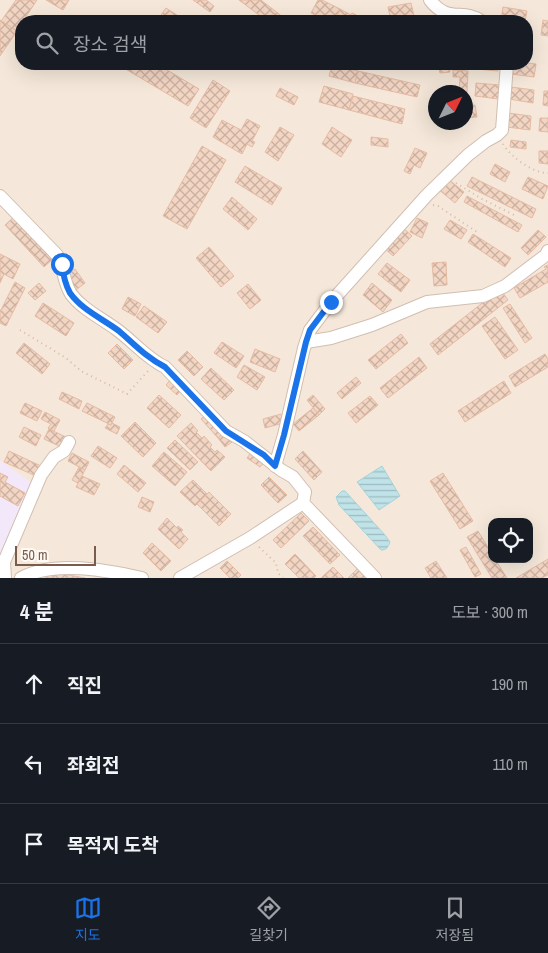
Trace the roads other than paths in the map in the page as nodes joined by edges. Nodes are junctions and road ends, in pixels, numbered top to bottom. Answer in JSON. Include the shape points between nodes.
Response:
{"nodes":[{"id":1,"x":430,"y":0,"type":"edge"},
{"id":2,"x":450,"y":15,"type":"edge"},
{"id":3,"x":507,"y":70,"type":"edge"},
{"id":4,"x":0,"y":196,"type":"edge"},
{"id":5,"x":548,"y":251,"type":"edge"},
{"id":6,"x":306,"y":342,"type":"junction"},
{"id":7,"x":69,"y":442,"type":"dead end"},
{"id":8,"x":275,"y":466,"type":"junction"},
{"id":9,"x":303,"y":503,"type":"junction"},
{"id":10,"x":5,"y":578,"type":"edge"},
{"id":11,"x":21,"y":578,"type":"edge"},
{"id":12,"x":142,"y":578,"type":"edge"},
{"id":13,"x":180,"y":578,"type":"edge"},
{"id":14,"x":375,"y":578,"type":"edge"}],
"edges":[{"from":1,"to":2,"type":"street","via":[[443,13]]},
{"from":3,"to":6,"type":"street","via":[[502,130],[468,155],[421,202],[331,302],[310,330]]},
{"from":4,"to":8,"type":"street","via":[[57,255],[70,293],[78,302],[165,367],[226,431],[264,455]]},
{"from":5,"to":6,"type":"street","via":[[505,286],[483,296],[427,302],[372,325]]},
{"from":6,"to":8,"type":"street"},
{"from":7,"to":10,"type":"street","via":[[41,475],[4,562]]},
{"from":8,"to":9,"type":"street","via":[[293,477],[304,492]]},
{"from":9,"to":13,"type":"street"},
{"from":9,"to":14,"type":"street"},
{"from":11,"to":12,"type":"street","via":[[41,569],[67,568]]}]}
